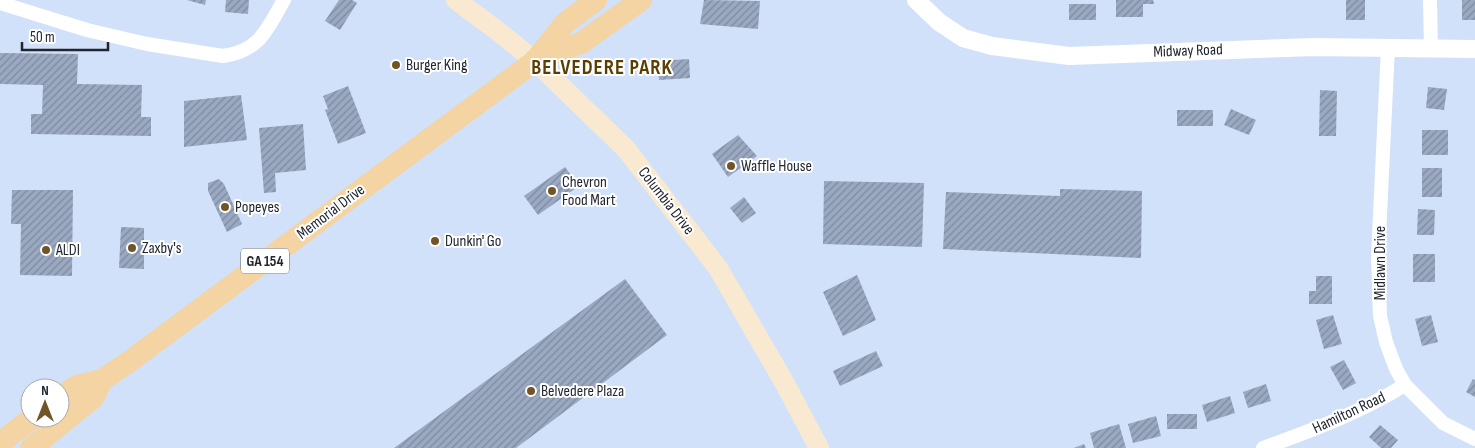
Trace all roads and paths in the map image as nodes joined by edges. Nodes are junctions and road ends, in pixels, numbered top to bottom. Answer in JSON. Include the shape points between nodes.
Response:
{"nodes":[{"id":1,"x":284,"y":0,"type":"edge"},
{"id":2,"x":456,"y":0,"type":"edge"},
{"id":3,"x":596,"y":0,"type":"edge"},
{"id":4,"x":641,"y":0,"type":"edge"},
{"id":5,"x":916,"y":0,"type":"edge"},
{"id":6,"x":1430,"y":0,"type":"edge"},
{"id":7,"x":0,"y":3,"type":"edge"},
{"id":8,"x":1388,"y":47,"type":"junction"},
{"id":9,"x":1431,"y":47,"type":"junction"},
{"id":10,"x":1475,"y":49,"type":"edge"},
{"id":11,"x":534,"y":61,"type":"junction"},
{"id":12,"x":102,"y":380,"type":"junction"},
{"id":13,"x":1405,"y":385,"type":"junction"},
{"id":14,"x":70,"y":391,"type":"edge"},
{"id":15,"x":20,"y":427,"type":"edge"},
{"id":16,"x":1475,"y":439,"type":"edge"},
{"id":17,"x":0,"y":443,"type":"edge"},
{"id":18,"x":31,"y":448,"type":"edge"},
{"id":19,"x":819,"y":448,"type":"edge"},
{"id":20,"x":1263,"y":448,"type":"edge"}],
"edges":[{"from":1,"to":7,"type":"street","via":[[261,39],[245,51],[222,56],[87,30]]},
{"from":2,"to":11,"type":"main road","name":"Columbia Drive"},
{"from":3,"to":11,"type":"main road","name":"Memorial Drive","number":"GA 154","via":[[565,23]]},
{"from":4,"to":11,"type":"main road","name":"Memorial Drive","number":"GA 154","via":[[582,44]]},
{"from":5,"to":8,"type":"street","name":"Midway Road","via":[[939,22],[963,38],[992,46],[1069,56]]},
{"from":6,"to":9,"type":"street"},
{"from":8,"to":9,"type":"street","name":"Midway Road"},
{"from":8,"to":13,"type":"street","name":"Midlawn Drive","via":[[1378,258],[1380,316],[1386,342]]},
{"from":9,"to":10,"type":"street","name":"Midway Road"},
{"from":11,"to":12,"type":"main road","name":"Memorial Drive","number":"GA 154"},
{"from":11,"to":19,"type":"main road","name":"Columbia Drive","via":[[626,149],[718,268]]},
{"from":12,"to":14,"type":"main road","name":"Memorial Drive","number":"GA 154"},
{"from":12,"to":18,"type":"main road","name":"Memorial Drive","number":"GA 154","via":[[93,398]]},
{"from":13,"to":16,"type":"street","name":"Midlawn Drive","via":[[1443,423]]},
{"from":13,"to":20,"type":"street","name":"Hamilton Road","via":[[1338,421]]},
{"from":15,"to":17,"type":"main road"}]}
